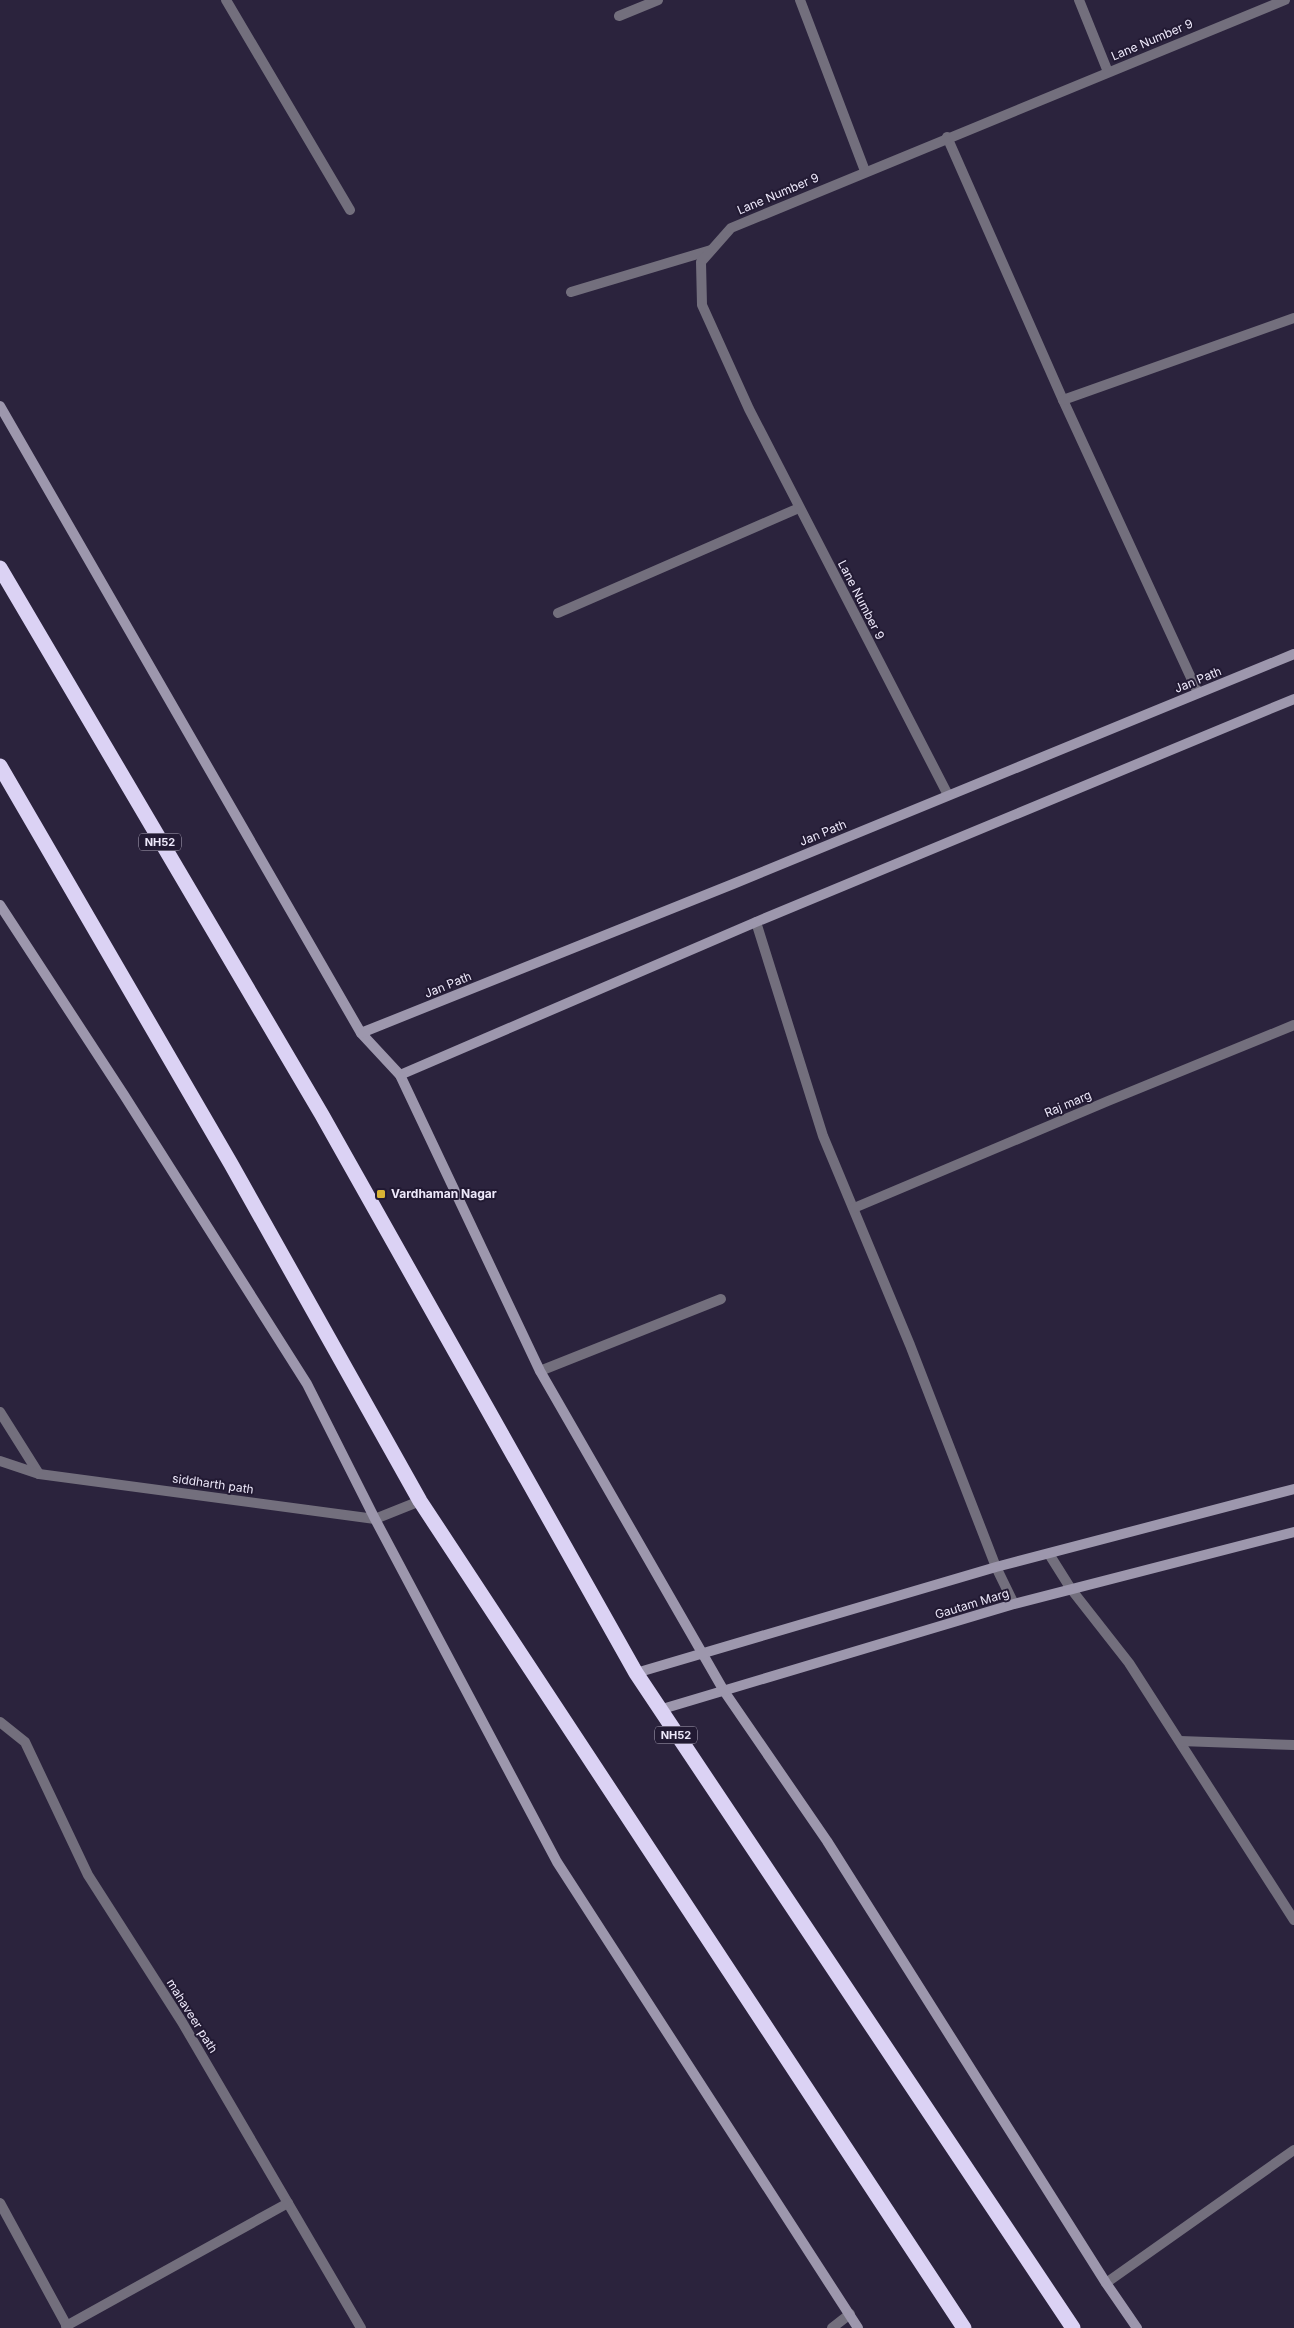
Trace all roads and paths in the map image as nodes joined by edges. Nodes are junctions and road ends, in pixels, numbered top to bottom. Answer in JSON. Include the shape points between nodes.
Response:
{"nodes":[{"id":1,"x":226,"y":0,"type":"edge"},
{"id":2,"x":658,"y":0,"type":"edge"},
{"id":3,"x":800,"y":0,"type":"edge"},
{"id":4,"x":1079,"y":0,"type":"edge"},
{"id":5,"x":1285,"y":0,"type":"edge"},
{"id":6,"x":619,"y":16,"type":"dead end"},
{"id":7,"x":1108,"y":72,"type":"junction"},
{"id":8,"x":948,"y":137,"type":"junction"},
{"id":9,"x":865,"y":171,"type":"junction"},
{"id":10,"x":350,"y":210,"type":"dead end"},
{"id":11,"x":712,"y":249,"type":"junction"},
{"id":12,"x":571,"y":292,"type":"dead end"},
{"id":13,"x":1294,"y":318,"type":"edge"},
{"id":14,"x":1063,"y":400,"type":"junction"},
{"id":15,"x":0,"y":406,"type":"edge"},
{"id":16,"x":799,"y":508,"type":"junction"},
{"id":17,"x":0,"y":568,"type":"edge"},
{"id":18,"x":558,"y":613,"type":"dead end"},
{"id":19,"x":1294,"y":654,"type":"edge"},
{"id":20,"x":1198,"y":693,"type":"junction"},
{"id":21,"x":1294,"y":699,"type":"edge"},
{"id":22,"x":0,"y":766,"type":"edge"},
{"id":23,"x":948,"y":795,"type":"junction"},
{"id":24,"x":0,"y":905,"type":"edge"},
{"id":25,"x":756,"y":922,"type":"junction"},
{"id":26,"x":1294,"y":1025,"type":"edge"},
{"id":27,"x":361,"y":1033,"type":"junction"},
{"id":28,"x":400,"y":1075,"type":"junction"},
{"id":29,"x":854,"y":1208,"type":"junction"},
{"id":30,"x":721,"y":1299,"type":"dead end"},
{"id":31,"x":540,"y":1371,"type":"junction"},
{"id":32,"x":0,"y":1412,"type":"edge"},
{"id":33,"x":0,"y":1461,"type":"edge"},
{"id":34,"x":39,"y":1474,"type":"junction"},
{"id":35,"x":1294,"y":1489,"type":"edge"},
{"id":36,"x":420,"y":1501,"type":"junction"},
{"id":37,"x":375,"y":1519,"type":"junction"},
{"id":38,"x":1294,"y":1532,"type":"edge"},
{"id":39,"x":1049,"y":1554,"type":"junction"},
{"id":40,"x":996,"y":1567,"type":"junction"},
{"id":41,"x":1072,"y":1589,"type":"junction"},
{"id":42,"x":1014,"y":1604,"type":"junction"},
{"id":43,"x":703,"y":1655,"type":"junction"},
{"id":44,"x":636,"y":1673,"type":"junction"},
{"id":45,"x":724,"y":1691,"type":"junction"},
{"id":46,"x":659,"y":1710,"type":"junction"},
{"id":47,"x":0,"y":1722,"type":"edge"},
{"id":48,"x":1180,"y":1741,"type":"junction"},
{"id":49,"x":1294,"y":1745,"type":"edge"},
{"id":50,"x":1294,"y":1920,"type":"edge"},
{"id":51,"x":1294,"y":2150,"type":"edge"},
{"id":52,"x":0,"y":2203,"type":"edge"},
{"id":53,"x":288,"y":2203,"type":"junction"},
{"id":54,"x":1106,"y":2284,"type":"junction"},
{"id":55,"x":850,"y":2314,"type":"junction"},
{"id":56,"x":67,"y":2327,"type":"edge"},
{"id":57,"x":362,"y":2328,"type":"edge"},
{"id":58,"x":832,"y":2328,"type":"edge"},
{"id":59,"x":858,"y":2328,"type":"edge"},
{"id":60,"x":964,"y":2328,"type":"edge"},
{"id":61,"x":1073,"y":2328,"type":"edge"},
{"id":62,"x":1137,"y":2328,"type":"edge"}],
"edges":[{"from":1,"to":10,"type":"street"},
{"from":2,"to":6,"type":"street"},
{"from":3,"to":9,"type":"street"},
{"from":4,"to":7,"type":"street"},
{"from":5,"to":7,"type":"street","name":"Lane Number 9"},
{"from":7,"to":8,"type":"street","name":"Lane Number 9"},
{"from":8,"to":9,"type":"street","name":"Lane Number 9"},
{"from":8,"to":14,"type":"street"},
{"from":9,"to":11,"type":"street","name":"Lane Number 9","via":[[731,228]]},
{"from":11,"to":12,"type":"street"},
{"from":11,"to":16,"type":"street","name":"Lane Number 9","via":[[701,262],[702,305]]},
{"from":13,"to":14,"type":"street"},
{"from":14,"to":20,"type":"street"},
{"from":15,"to":27,"type":"street"},
{"from":16,"to":18,"type":"street"},
{"from":16,"to":23,"type":"street","name":"Lane Number 9"},
{"from":17,"to":44,"type":"highway","number":"NH52","via":[[322,1115]]},
{"from":19,"to":20,"type":"street","name":"Jan Path"},
{"from":20,"to":23,"type":"street","name":"Jan Path"},
{"from":21,"to":25,"type":"street"},
{"from":22,"to":36,"type":"highway","via":[[231,1164]]},
{"from":23,"to":27,"type":"street","name":"Jan Path"},
{"from":24,"to":37,"type":"street","via":[[307,1384]]},
{"from":25,"to":28,"type":"street"},
{"from":25,"to":29,"type":"street","via":[[823,1136]]},
{"from":26,"to":29,"type":"street","name":"Raj marg"},
{"from":27,"to":28,"type":"street"},
{"from":28,"to":31,"type":"street"},
{"from":29,"to":40,"type":"street"},
{"from":30,"to":31,"type":"street"},
{"from":31,"to":43,"type":"street"},
{"from":32,"to":34,"type":"street"},
{"from":33,"to":34,"type":"street","name":"siddharth path"},
{"from":34,"to":37,"type":"street","name":"siddharth path"},
{"from":35,"to":39,"type":"street"},
{"from":36,"to":37,"type":"street","name":"siddharth path"},
{"from":36,"to":60,"type":"highway"},
{"from":37,"to":55,"type":"street","via":[[557,1862]]},
{"from":38,"to":41,"type":"street","name":"Gautam Marg"},
{"from":39,"to":40,"type":"street"},
{"from":39,"to":41,"type":"street"},
{"from":40,"to":42,"type":"street"},
{"from":40,"to":43,"type":"street"},
{"from":41,"to":42,"type":"street","name":"Gautam Marg"},
{"from":41,"to":48,"type":"street","via":[[1129,1663]]},
{"from":42,"to":45,"type":"street","name":"Gautam Marg"},
{"from":43,"to":44,"type":"street"},
{"from":43,"to":45,"type":"street"},
{"from":44,"to":46,"type":"highway","number":"NH52"},
{"from":45,"to":46,"type":"street","name":"Gautam Marg"},
{"from":45,"to":54,"type":"street","via":[[827,1841]]},
{"from":46,"to":61,"type":"highway","number":"NH52"},
{"from":47,"to":53,"type":"street","name":"mahaveer path","via":[[26,1742],[88,1875],[182,2022]]},
{"from":48,"to":49,"type":"street"},
{"from":48,"to":50,"type":"street"},
{"from":51,"to":54,"type":"street"},
{"from":52,"to":56,"type":"street"},
{"from":53,"to":56,"type":"street"},
{"from":53,"to":57,"type":"street","name":"mahaveer path"},
{"from":54,"to":62,"type":"street"},
{"from":55,"to":58,"type":"street"},
{"from":55,"to":59,"type":"street"}]}
